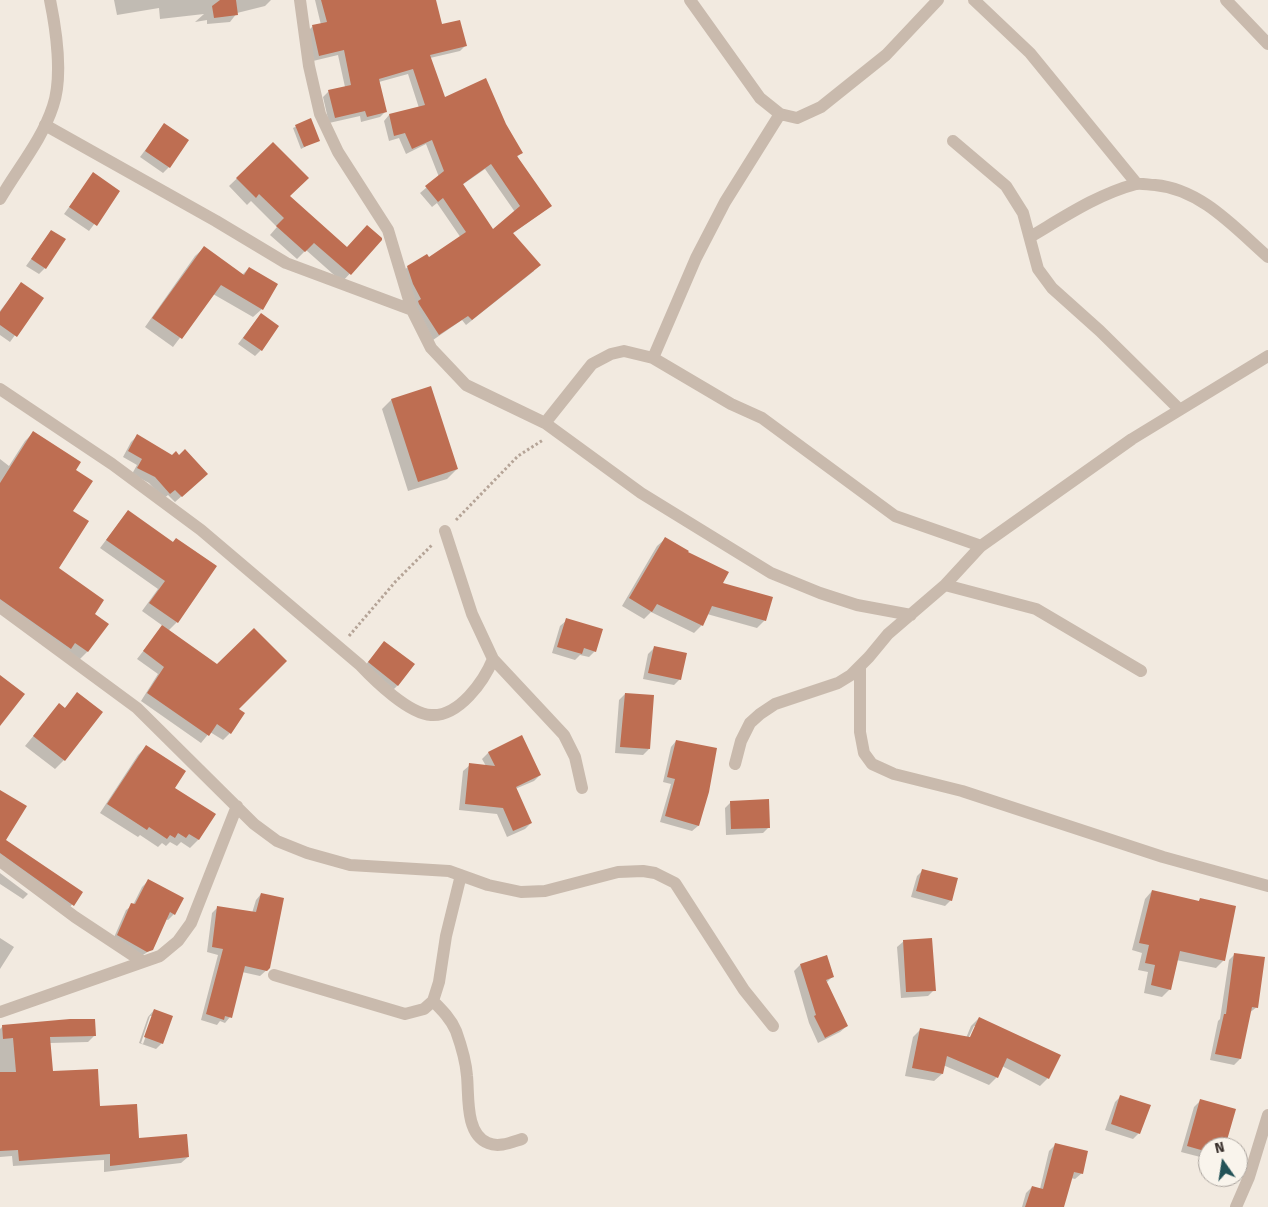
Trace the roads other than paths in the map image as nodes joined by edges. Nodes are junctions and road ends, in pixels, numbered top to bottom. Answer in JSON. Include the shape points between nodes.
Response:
{"nodes":[{"id":1,"x":50,"y":0,"type":"edge"},
{"id":2,"x":300,"y":0,"type":"edge"},
{"id":3,"x":690,"y":0,"type":"edge"},
{"id":4,"x":938,"y":0,"type":"edge"},
{"id":5,"x":974,"y":0,"type":"edge"},
{"id":6,"x":1226,"y":0,"type":"edge"},
{"id":7,"x":1268,"y":44,"type":"edge"},
{"id":8,"x":780,"y":114,"type":"junction"},
{"id":9,"x":45,"y":125,"type":"junction"},
{"id":10,"x":953,"y":141,"type":"dead end"},
{"id":11,"x":1138,"y":184,"type":"junction"},
{"id":12,"x":0,"y":199,"type":"edge"},
{"id":13,"x":1030,"y":237,"type":"junction"},
{"id":14,"x":1268,"y":257,"type":"edge"},
{"id":15,"x":412,"y":310,"type":"junction"},
{"id":16,"x":1268,"y":356,"type":"edge"},
{"id":17,"x":653,"y":358,"type":"junction"},
{"id":18,"x":0,"y":389,"type":"edge"},
{"id":19,"x":1178,"y":409,"type":"junction"},
{"id":20,"x":545,"y":423,"type":"junction"},
{"id":21,"x":446,"y":532,"type":"dead end"},
{"id":22,"x":981,"y":546,"type":"junction"},
{"id":23,"x":945,"y":585,"type":"junction"},
{"id":24,"x":0,"y":606,"type":"edge"},
{"id":25,"x":911,"y":615,"type":"junction"},
{"id":26,"x":493,"y":659,"type":"junction"},
{"id":27,"x":860,"y":667,"type":"junction"},
{"id":28,"x":1141,"y":671,"type":"dead end"},
{"id":29,"x":735,"y":764,"type":"dead end"},
{"id":30,"x":582,"y":788,"type":"dead end"},
{"id":31,"x":237,"y":806,"type":"junction"},
{"id":32,"x":0,"y":861,"type":"edge"},
{"id":33,"x":461,"y":875,"type":"junction"},
{"id":34,"x":1268,"y":886,"type":"edge"},
{"id":35,"x":143,"y":962,"type":"junction"},
{"id":36,"x":274,"y":975,"type":"dead end"},
{"id":37,"x":432,"y":1001,"type":"junction"},
{"id":38,"x":0,"y":1012,"type":"edge"},
{"id":39,"x":773,"y":1026,"type":"dead end"},
{"id":40,"x":1268,"y":1116,"type":"edge"},
{"id":41,"x":522,"y":1139,"type":"dead end"},
{"id":42,"x":1236,"y":1207,"type":"edge"}],
"edges":[{"from":1,"to":9,"type":"street","via":[[57,80],[54,105]]},
{"from":2,"to":15,"type":"street","via":[[309,66],[320,114],[338,152],[388,230]]},
{"from":3,"to":8,"type":"street","via":[[760,98]]},
{"from":4,"to":8,"type":"street","via":[[886,55],[821,108],[797,118]]},
{"from":5,"to":11,"type":"street","via":[[1030,53]]},
{"from":6,"to":7,"type":"street"},
{"from":8,"to":17,"type":"street","via":[[708,234]]},
{"from":9,"to":12,"type":"street"},
{"from":9,"to":15,"type":"street","via":[[286,263]]},
{"from":10,"to":13,"type":"street","via":[[1006,186],[1024,213]]},
{"from":11,"to":13,"type":"street","via":[[1095,199]]},
{"from":11,"to":14,"type":"street","via":[[1172,186],[1192,195],[1222,216]]},
{"from":13,"to":19,"type":"street","via":[[1038,269],[1052,288]]},
{"from":15,"to":20,"type":"street","via":[[431,348],[466,386]]},
{"from":16,"to":19,"type":"street"},
{"from":17,"to":20,"type":"street","via":[[624,352],[611,354],[592,364]]},
{"from":17,"to":22,"type":"street","via":[[762,418],[895,516]]},
{"from":18,"to":26,"type":"street","via":[[112,464],[201,530],[411,708],[432,715],[456,708],[486,676]]},
{"from":19,"to":22,"type":"street"},
{"from":20,"to":25,"type":"street","via":[[641,493],[771,573],[857,605]]},
{"from":21,"to":26,"type":"street","via":[[472,614]]},
{"from":22,"to":23,"type":"street"},
{"from":23,"to":25,"type":"street"},
{"from":23,"to":28,"type":"street","via":[[1036,609]]},
{"from":24,"to":31,"type":"street","via":[[137,708]]},
{"from":25,"to":27,"type":"street","via":[[888,634]]},
{"from":26,"to":30,"type":"street","via":[[564,735],[575,757]]},
{"from":27,"to":29,"type":"street","via":[[838,683],[796,695],[760,714],[747,729]]},
{"from":27,"to":34,"type":"street","via":[[860,732],[864,753],[872,764],[894,774],[971,794],[1163,857]]},
{"from":31,"to":33,"type":"street","via":[[277,841],[307,853],[350,866],[449,870]]},
{"from":31,"to":35,"type":"street","via":[[191,923],[178,941],[160,956]]},
{"from":32,"to":35,"type":"street"},
{"from":33,"to":37,"type":"street","via":[[439,982]]},
{"from":33,"to":39,"type":"street","via":[[521,892],[546,891],[618,872],[655,873],[675,884],[744,990]]},
{"from":35,"to":38,"type":"street"},
{"from":36,"to":37,"type":"street","via":[[405,1014],[424,1009]]},
{"from":37,"to":41,"type":"street","via":[[447,1015],[456,1032],[467,1075],[474,1129],[489,1144],[502,1145]]},
{"from":40,"to":42,"type":"street"}]}
